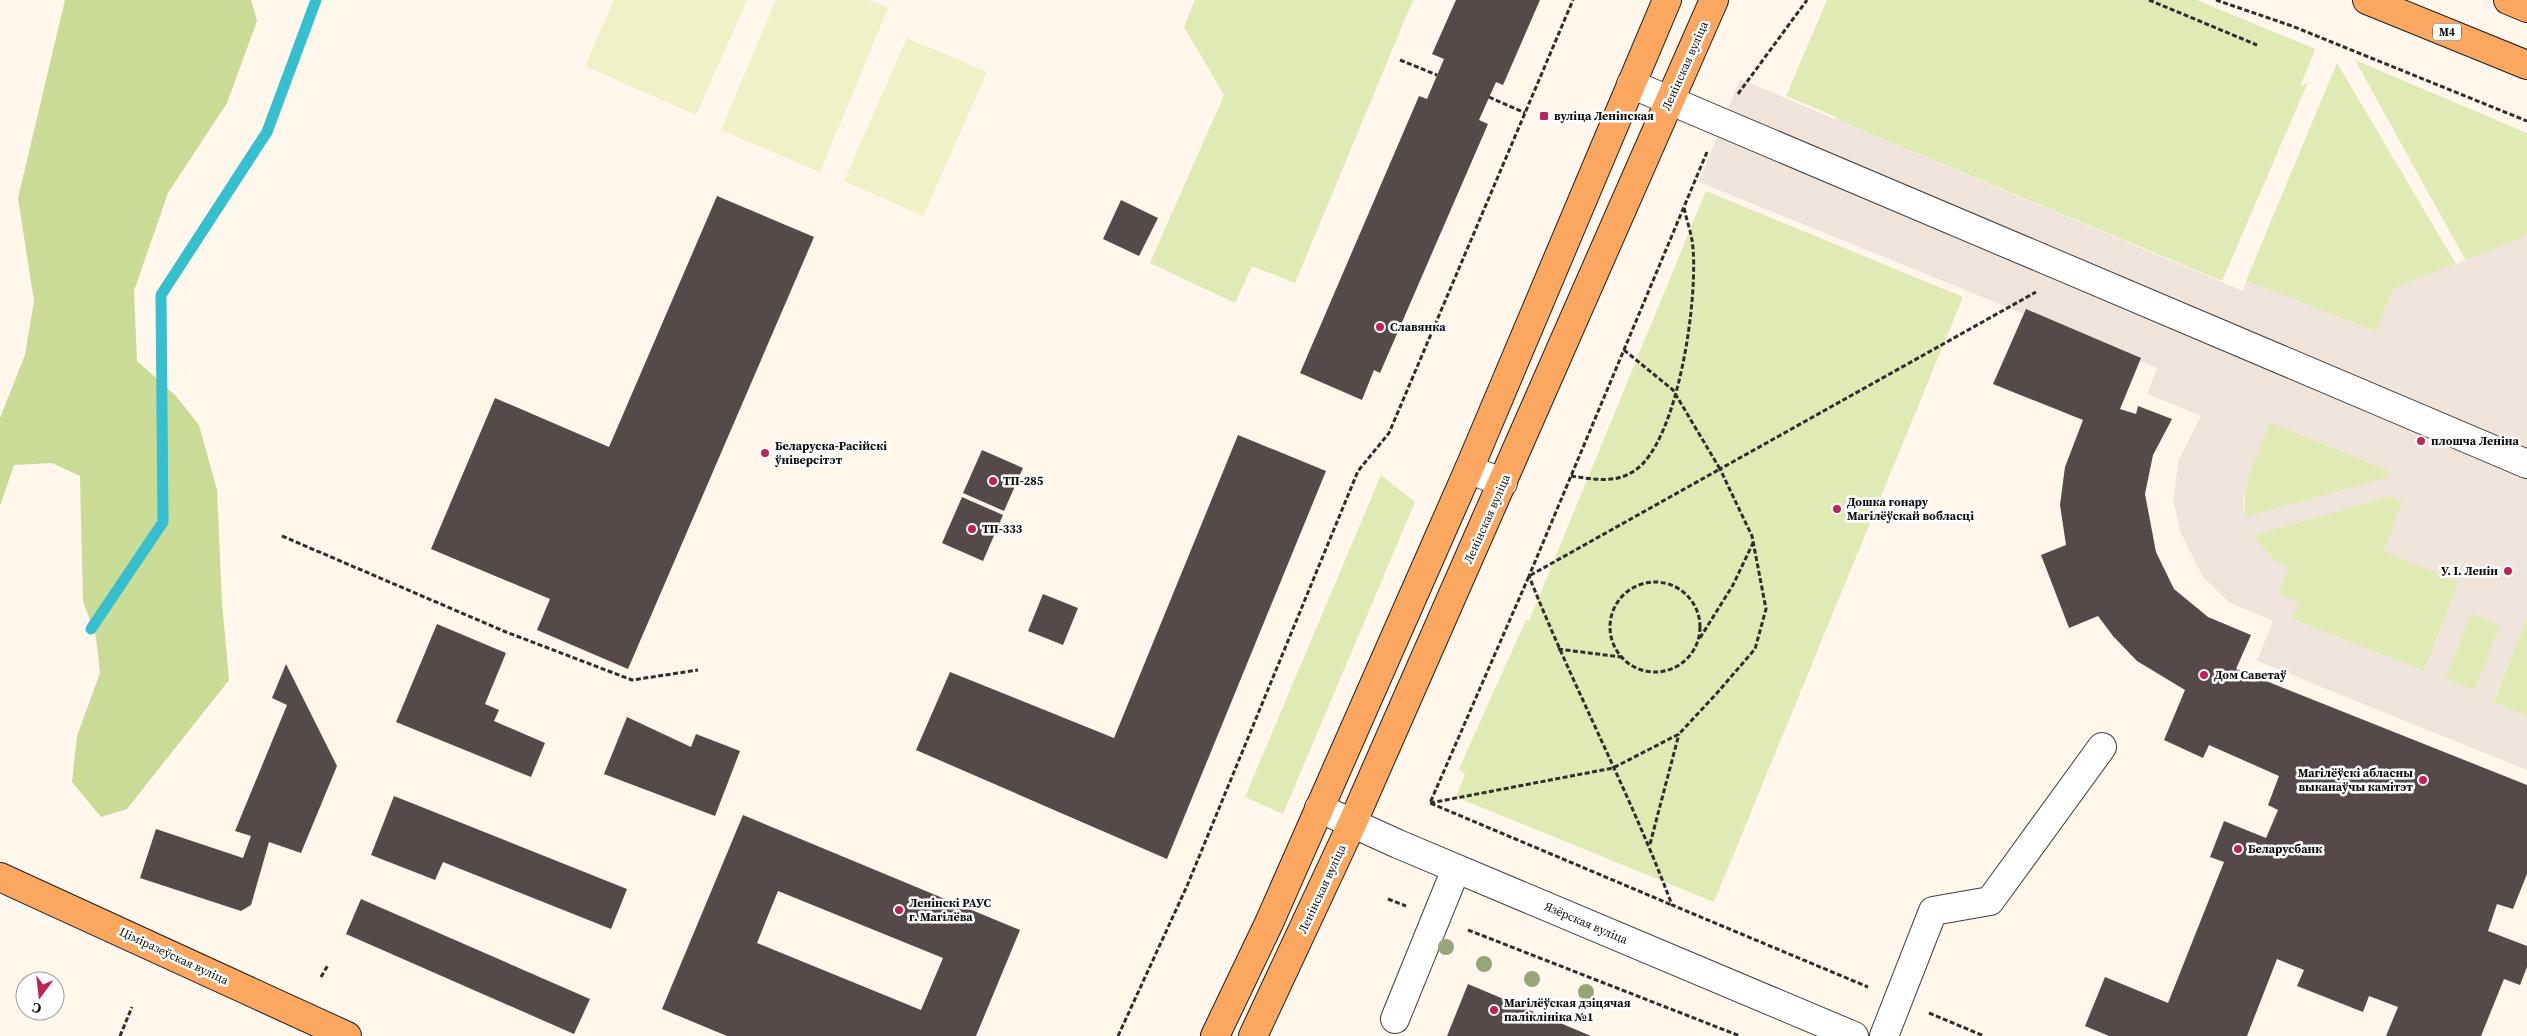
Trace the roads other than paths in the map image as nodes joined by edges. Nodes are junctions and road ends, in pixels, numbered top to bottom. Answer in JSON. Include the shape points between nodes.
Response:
{"nodes":[{"id":1,"x":1667,"y":0,"type":"edge"},
{"id":2,"x":1714,"y":0,"type":"edge"},
{"id":3,"x":2367,"y":0,"type":"edge"},
{"id":4,"x":2508,"y":0,"type":"edge"},
{"id":5,"x":2527,"y":8,"type":"edge"},
{"id":6,"x":2527,"y":65,"type":"edge"},
{"id":7,"x":1631,"y":84,"type":"junction"},
{"id":8,"x":1670,"y":102,"type":"junction"},
{"id":9,"x":2527,"y":464,"type":"edge"},
{"id":10,"x":1469,"y":469,"type":"junction"},
{"id":11,"x":1503,"y":483,"type":"junction"},
{"id":12,"x":2102,"y":747,"type":"dead end"},
{"id":13,"x":1319,"y":808,"type":"junction"},
{"id":14,"x":1352,"y":824,"type":"junction"},
{"id":15,"x":1456,"y":869,"type":"junction"},
{"id":16,"x":0,"y":877,"type":"edge"},
{"id":17,"x":1395,"y":1018,"type":"dead end"},
{"id":18,"x":347,"y":1036,"type":"edge"},
{"id":19,"x":1215,"y":1036,"type":"edge"},
{"id":20,"x":1253,"y":1036,"type":"edge"},
{"id":21,"x":1854,"y":1036,"type":"edge"},
{"id":22,"x":1884,"y":1036,"type":"edge"}],
"edges":[{"from":1,"to":7,"type":"main road"},
{"from":2,"to":8,"type":"main road","name":"Ленінская вуліца"},
{"from":3,"to":6,"type":"main road","number":"М4"},
{"from":4,"to":5,"type":"main road"},
{"from":7,"to":8,"type":"street"},
{"from":7,"to":10,"type":"main road"},
{"from":8,"to":9,"type":"street"},
{"from":8,"to":11,"type":"main road","name":"Ленінская вуліца"},
{"from":10,"to":11,"type":"street"},
{"from":10,"to":13,"type":"main road"},
{"from":11,"to":14,"type":"main road","name":"Ленінская вуліца"},
{"from":12,"to":22,"type":"street","via":[[1990,901],[1933,911]]},
{"from":13,"to":14,"type":"street","name":"Язёрская вуліца"},
{"from":13,"to":19,"type":"main road"},
{"from":14,"to":15,"type":"street","name":"Язёрская вуліца"},
{"from":14,"to":20,"type":"main road","name":"Ленінская вуліца"},
{"from":15,"to":17,"type":"street"},
{"from":15,"to":21,"type":"street","name":"Язёрская вуліца"},
{"from":16,"to":18,"type":"main road","name":"Ціміразеўская вуліца"}]}
